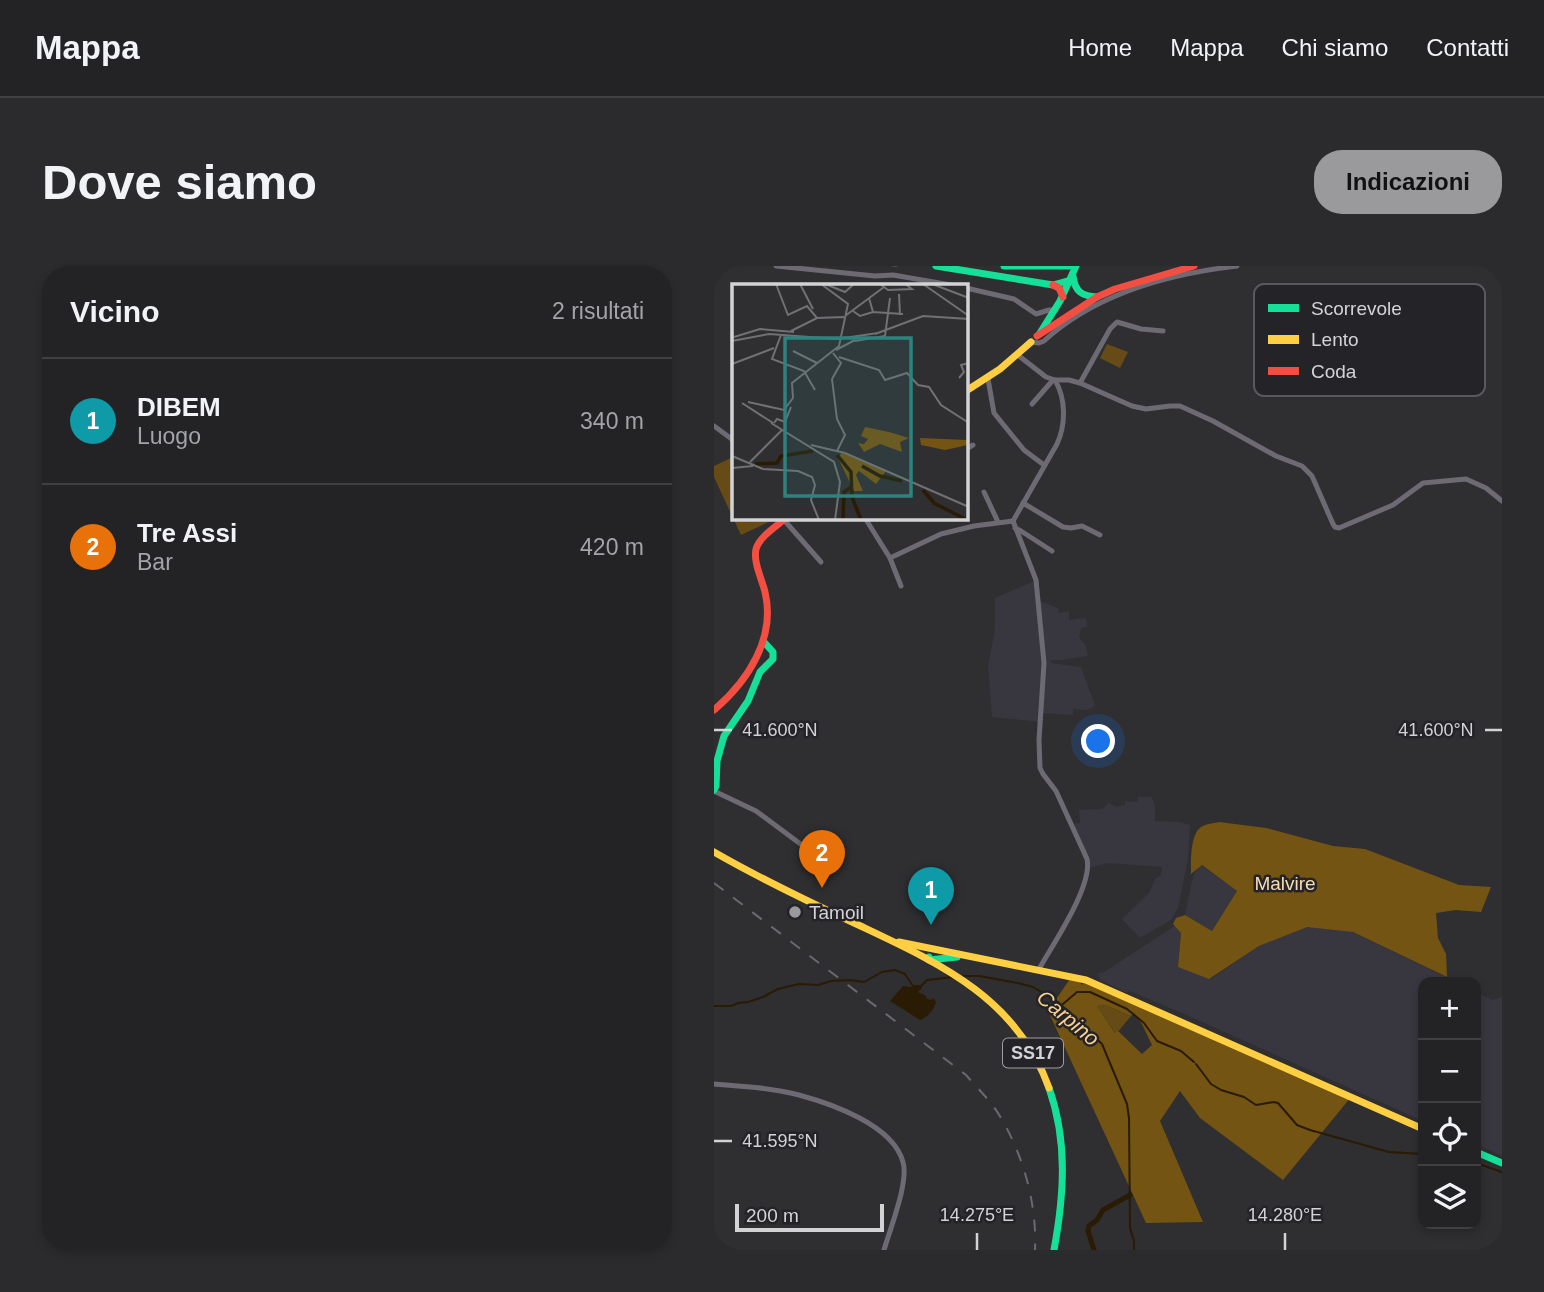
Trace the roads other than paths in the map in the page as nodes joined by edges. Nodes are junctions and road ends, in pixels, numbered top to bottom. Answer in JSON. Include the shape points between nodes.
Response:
{"nodes":[{"id":1,"x":776,"y":266,"type":"edge"},
{"id":2,"x":936,"y":266,"type":"edge"},
{"id":3,"x":1004,"y":266,"type":"edge"},
{"id":4,"x":1194,"y":266,"type":"edge"},
{"id":5,"x":1237,"y":266,"type":"edge"},
{"id":6,"x":895,"y":267,"type":"edge"},
{"id":7,"x":1044,"y":267,"type":"edge"},
{"id":8,"x":1072,"y":271,"type":"edge"},
{"id":9,"x":893,"y":275,"type":"junction"},
{"id":10,"x":945,"y":284,"type":"edge"},
{"id":11,"x":1053,"y":285,"type":"junction"},
{"id":12,"x":968,"y":288,"type":"edge"},
{"id":13,"x":1063,"y":297,"type":"junction"},
{"id":14,"x":1097,"y":297,"type":"junction"},
{"id":15,"x":1056,"y":310,"type":"junction"},
{"id":16,"x":1163,"y":331,"type":"dead end"},
{"id":17,"x":1034,"y":339,"type":"junction"},
{"id":18,"x":1019,"y":356,"type":"junction"},
{"id":19,"x":988,"y":379,"type":"junction"},
{"id":20,"x":1054,"y":380,"type":"junction"},
{"id":21,"x":1080,"y":383,"type":"junction"},
{"id":22,"x":968,"y":390,"type":"edge"},
{"id":23,"x":1032,"y":404,"type":"dead end"},
{"id":24,"x":714,"y":426,"type":"edge"},
{"id":25,"x":732,"y":439,"type":"edge"},
{"id":26,"x":973,"y":445,"type":"dead end"},
{"id":27,"x":968,"y":448,"type":"edge"},
{"id":28,"x":1044,"y":465,"type":"junction"},
{"id":29,"x":984,"y":492,"type":"dead end"},
{"id":30,"x":1502,"y":501,"type":"edge"},
{"id":31,"x":1023,"y":503,"type":"junction"},
{"id":32,"x":784,"y":520,"type":"edge"},
{"id":33,"x":786,"y":520,"type":"edge"},
{"id":34,"x":866,"y":520,"type":"edge"},
{"id":35,"x":1013,"y":521,"type":"junction"},
{"id":36,"x":998,"y":522,"type":"junction"},
{"id":37,"x":1015,"y":528,"type":"junction"},
{"id":38,"x":1100,"y":535,"type":"dead end"},
{"id":39,"x":1052,"y":551,"type":"dead end"},
{"id":40,"x":890,"y":558,"type":"junction"},
{"id":41,"x":821,"y":562,"type":"dead end"},
{"id":42,"x":901,"y":586,"type":"dead end"},
{"id":43,"x":764,"y":642,"type":"junction"},
{"id":44,"x":714,"y":710,"type":"edge"},
{"id":45,"x":715,"y":790,"type":"edge"},
{"id":46,"x":714,"y":852,"type":"edge"},
{"id":47,"x":818,"y":857,"type":"dead end"},
{"id":48,"x":876,"y":934,"type":"junction"},
{"id":49,"x":934,"y":949,"type":"junction"},
{"id":50,"x":951,"y":957,"type":"junction"},
{"id":51,"x":971,"y":957,"type":"junction"},
{"id":52,"x":929,"y":960,"type":"junction"},
{"id":53,"x":948,"y":969,"type":"junction"},
{"id":54,"x":1039,"y":969,"type":"junction"},
{"id":55,"x":714,"y":1084,"type":"edge"},
{"id":56,"x":1418,"y":1127,"type":"edge"},
{"id":57,"x":1481,"y":1154,"type":"edge"},
{"id":58,"x":1502,"y":1163,"type":"edge"},
{"id":59,"x":884,"y":1250,"type":"edge"},
{"id":60,"x":1054,"y":1250,"type":"edge"}],
"edges":[{"from":1,"to":9,"type":"street"},
{"from":2,"to":11,"type":"main road"},
{"from":3,"to":7,"type":"main road"},
{"from":4,"to":14,"type":"main road"},
{"from":5,"to":17,"type":"street","via":[[1114,295],[1044,341],[1036,343]]},
{"from":6,"to":9,"type":"street"},
{"from":7,"to":8,"type":"main road"},
{"from":8,"to":11,"type":"main road","via":[[1064,283]]},
{"from":8,"to":13,"type":"main road"},
{"from":8,"to":14,"type":"main road","via":[[1077,291]]},
{"from":9,"to":10,"type":"street"},
{"from":11,"to":13,"type":"main road"},
{"from":12,"to":15,"type":"street","via":[[1014,299],[1036,314]]},
{"from":13,"to":15,"type":"main road"},
{"from":14,"to":17,"type":"main road"},
{"from":15,"to":17,"type":"main road"},
{"from":16,"to":21,"type":"street","via":[[1117,322]]},
{"from":17,"to":18,"type":"main road"},
{"from":18,"to":19,"type":"main road"},
{"from":18,"to":20,"type":"street"},
{"from":19,"to":22,"type":"main road"},
{"from":19,"to":28,"type":"street","via":[[994,413],[1024,450]]},
{"from":20,"to":21,"type":"street"},
{"from":20,"to":23,"type":"street"},
{"from":20,"to":28,"type":"street","via":[[1062,396],[1063,432]]},
{"from":21,"to":30,"type":"street","via":[[1132,406],[1180,406],[1302,466],[1312,476],[1335,527],[1393,505],[1423,483],[1466,479]]},
{"from":24,"to":25,"type":"street"},
{"from":26,"to":27,"type":"street"},
{"from":28,"to":31,"type":"street"},
{"from":29,"to":36,"type":"street"},
{"from":31,"to":35,"type":"street"},
{"from":31,"to":38,"type":"street","via":[[1063,527],[1082,526]]},
{"from":32,"to":43,"type":"main road","via":[[756,549],[769,617]]},
{"from":33,"to":41,"type":"street"},
{"from":34,"to":40,"type":"street"},
{"from":35,"to":36,"type":"street"},
{"from":35,"to":37,"type":"street"},
{"from":36,"to":40,"type":"street","via":[[941,534]]},
{"from":37,"to":39,"type":"street"},
{"from":37,"to":54,"type":"street","via":[[1036,580],[1044,663],[1039,762],[1089,868],[1078,900]]},
{"from":40,"to":42,"type":"street"},
{"from":43,"to":44,"type":"main road","via":[[730,699]]},
{"from":43,"to":45,"type":"main road","via":[[771,647],[773,659],[760,672],[748,701],[724,736]]},
{"from":45,"to":47,"type":"street","via":[[756,811]]},
{"from":46,"to":48,"type":"main road","number":"SS17"},
{"from":48,"to":49,"type":"main road"},
{"from":48,"to":52,"type":"main road","number":"SS17"},
{"from":49,"to":51,"type":"main road"},
{"from":49,"to":52,"type":"main road"},
{"from":50,"to":51,"type":"main road"},
{"from":50,"to":52,"type":"main road"},
{"from":50,"to":53,"type":"main road","via":[[945,964]]},
{"from":51,"to":54,"type":"main road"},
{"from":52,"to":53,"type":"main road","number":"SS17"},
{"from":53,"to":60,"type":"main road","number":"SS17","via":[[1011,1020],[1037,1059],[1053,1097],[1063,1164]]},
{"from":54,"to":56,"type":"main road","via":[[1093,983]]},
{"from":55,"to":59,"type":"street","via":[[797,1095],[828,1104],[881,1131],[897,1146],[904,1182]]},
{"from":57,"to":58,"type":"main road"}]}
